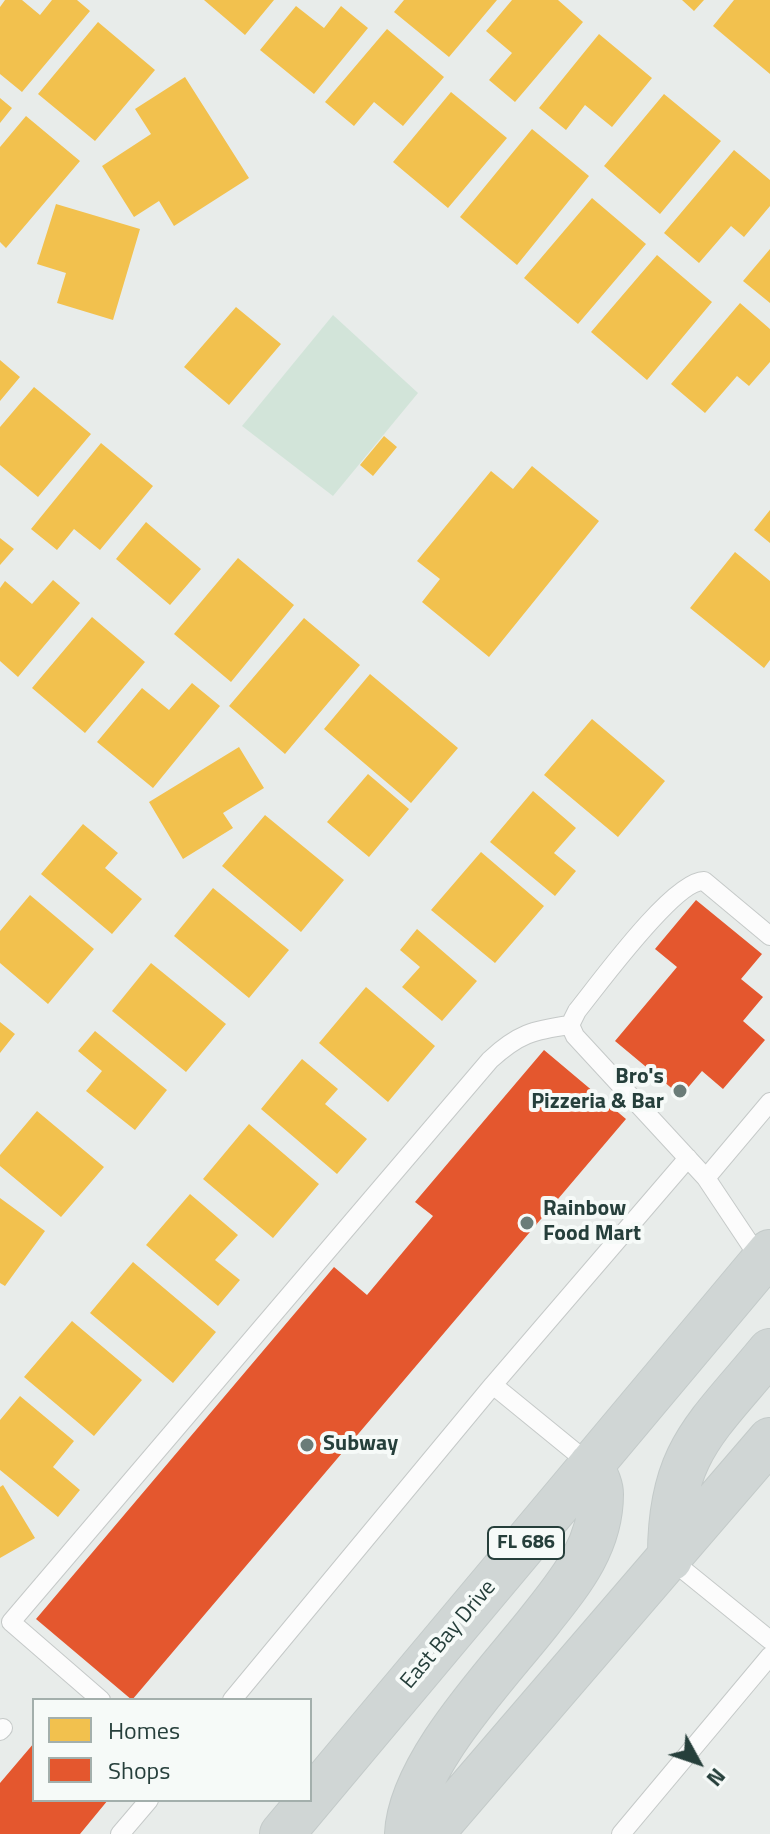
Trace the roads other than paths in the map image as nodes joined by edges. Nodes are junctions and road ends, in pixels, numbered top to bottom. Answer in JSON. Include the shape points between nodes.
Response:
{"nodes":[{"id":1,"x":770,"y":936,"type":"edge"},
{"id":2,"x":570,"y":1025,"type":"junction"},
{"id":3,"x":770,"y":1102,"type":"edge"},
{"id":4,"x":688,"y":1158,"type":"junction"},
{"id":5,"x":706,"y":1178,"type":"junction"},
{"id":6,"x":766,"y":1257,"type":"edge"},
{"id":7,"x":770,"y":1351,"type":"edge"},
{"id":8,"x":493,"y":1385,"type":"junction"},
{"id":9,"x":770,"y":1440,"type":"edge"},
{"id":10,"x":591,"y":1465,"type":"junction"},
{"id":11,"x":670,"y":1559,"type":"junction"},
{"id":12,"x":770,"y":1640,"type":"edge"},
{"id":13,"x":770,"y":1656,"type":"edge"},
{"id":14,"x":99,"y":1698,"type":"edge"},
{"id":15,"x":234,"y":1698,"type":"edge"},
{"id":16,"x":312,"y":1798,"type":"edge"},
{"id":17,"x":147,"y":1802,"type":"edge"},
{"id":18,"x":309,"y":1802,"type":"edge"},
{"id":19,"x":120,"y":1834,"type":"edge"},
{"id":20,"x":282,"y":1834,"type":"edge"},
{"id":21,"x":407,"y":1834,"type":"edge"},
{"id":22,"x":431,"y":1834,"type":"edge"},
{"id":23,"x":621,"y":1834,"type":"edge"}],
"edges":[{"from":1,"to":2,"type":"lane","via":[[704,881],[697,881],[673,895]]},
{"from":2,"to":4,"type":"lane"},
{"from":2,"to":14,"type":"lane","via":[[533,1030],[490,1060],[11,1622]]},
{"from":3,"to":5,"type":"lane"},
{"from":4,"to":5,"type":"lane"},
{"from":4,"to":8,"type":"lane"},
{"from":5,"to":6,"type":"lane"},
{"from":6,"to":10,"type":"main road","name":"East Bay Drive","number":"FL 686"},
{"from":7,"to":11,"type":"main road","via":[[686,1457],[670,1516]]},
{"from":8,"to":10,"type":"lane"},
{"from":8,"to":15,"type":"lane"},
{"from":9,"to":11,"type":"main road"},
{"from":10,"to":16,"type":"main road","name":"East Bay Drive","number":"FL 686"},
{"from":10,"to":21,"type":"main road","via":[[601,1491],[598,1524],[581,1569],[428,1764],[408,1814]]},
{"from":11,"to":12,"type":"lane"},
{"from":11,"to":22,"type":"main road"},
{"from":13,"to":23,"type":"lane"},
{"from":17,"to":19,"type":"lane"},
{"from":18,"to":20,"type":"main road","name":"East Bay Drive","number":"FL 686"}]}
